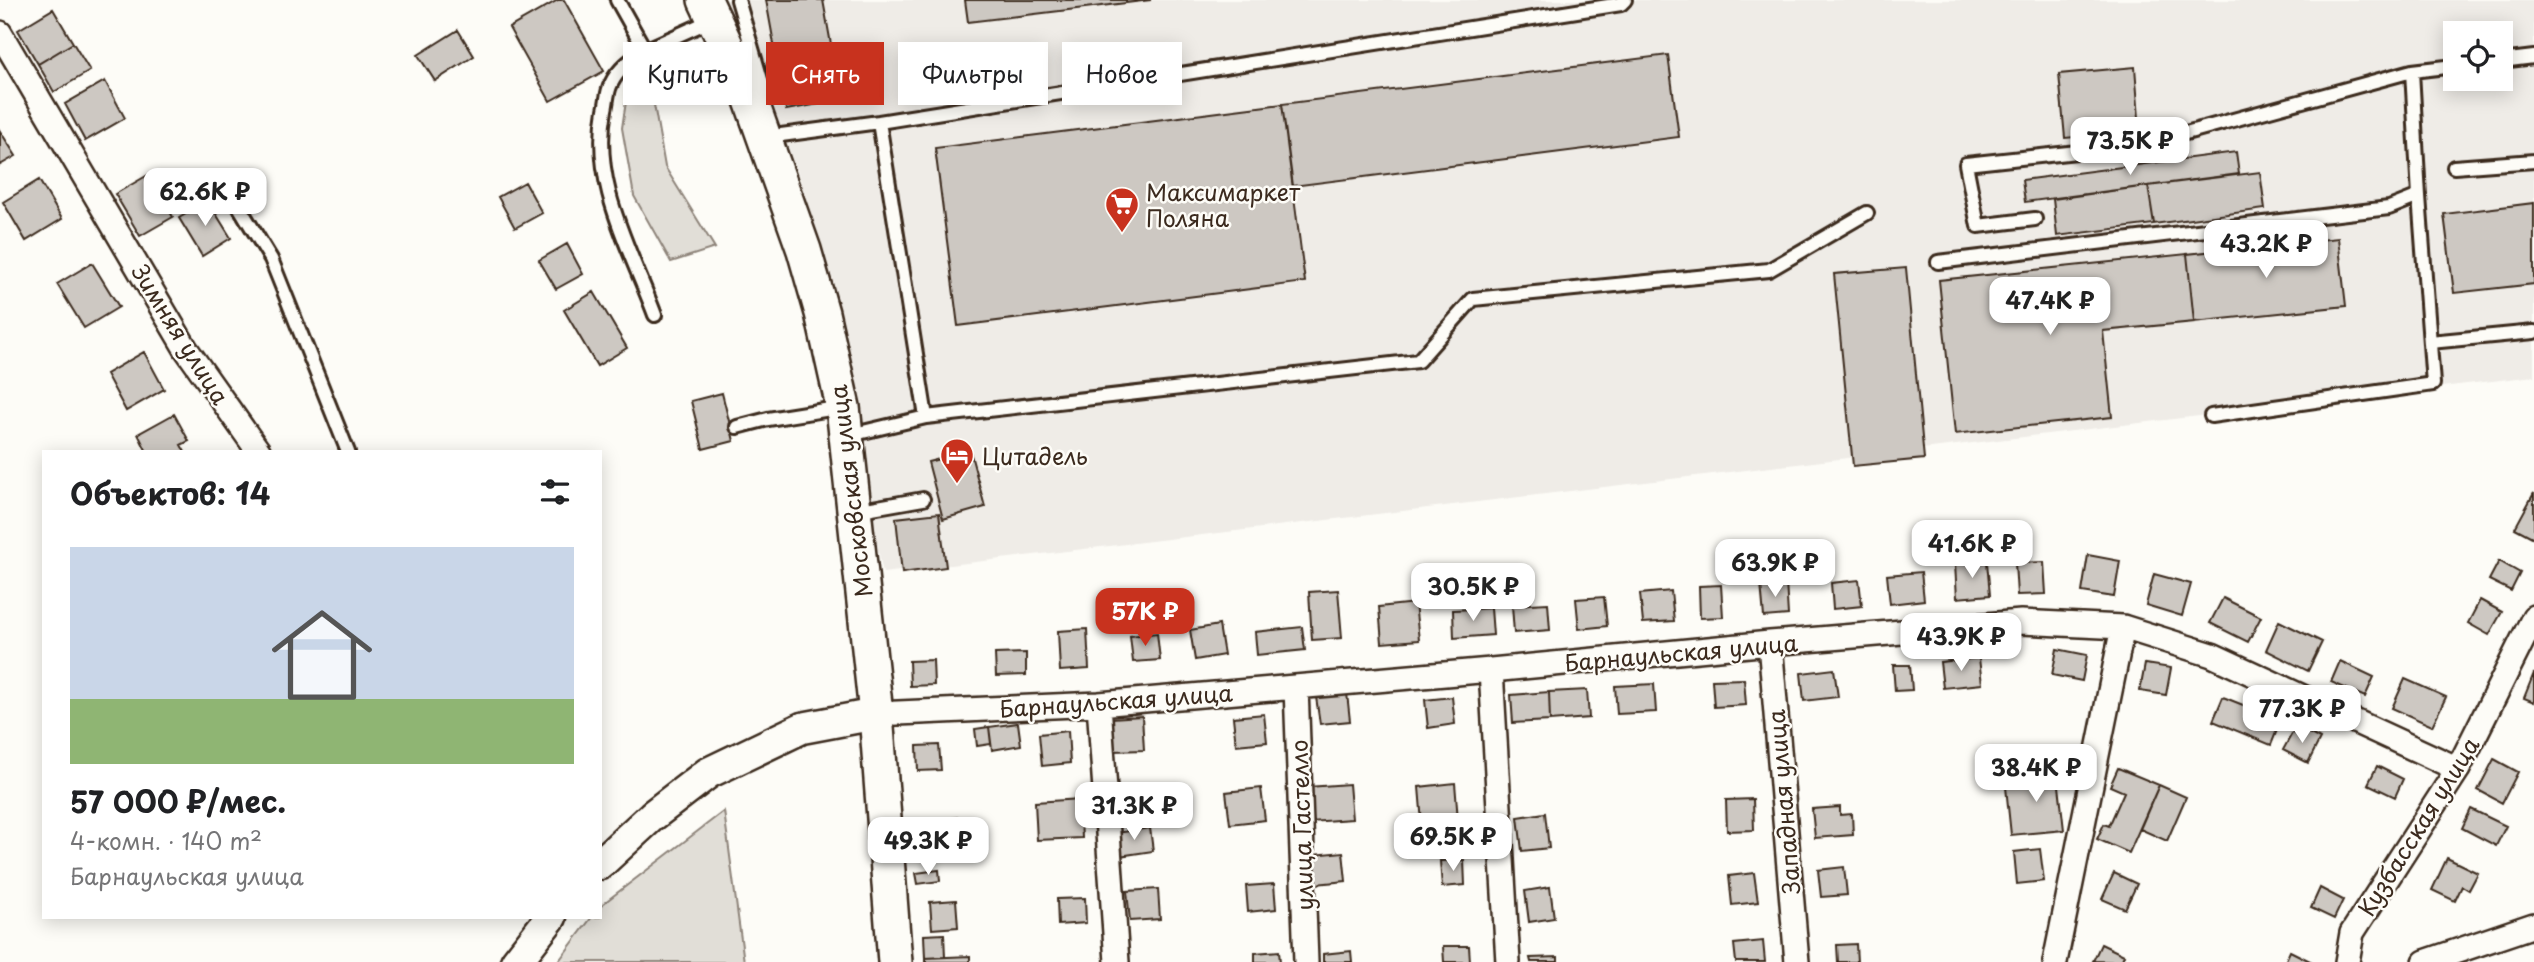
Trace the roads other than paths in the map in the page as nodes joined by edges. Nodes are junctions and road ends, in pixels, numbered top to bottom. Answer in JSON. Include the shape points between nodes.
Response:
{"nodes":[{"id":1,"x":617,"y":0,"type":"edge"},
{"id":2,"x":1625,"y":0,"type":"edge"},
{"id":3,"x":719,"y":6,"type":"edge"},
{"id":4,"x":0,"y":33,"type":"edge"},
{"id":5,"x":641,"y":42,"type":"edge"},
{"id":6,"x":658,"y":42,"type":"edge"},
{"id":7,"x":2534,"y":57,"type":"edge"},
{"id":8,"x":2513,"y":60,"type":"edge"},
{"id":9,"x":623,"y":67,"type":"edge"},
{"id":10,"x":2443,"y":67,"type":"edge"},
{"id":11,"x":2412,"y":71,"type":"junction"},
{"id":12,"x":766,"y":101,"type":"edge"},
{"id":13,"x":879,"y":122,"type":"junction"},
{"id":14,"x":765,"y":137,"type":"junction"},
{"id":15,"x":2534,"y":161,"type":"edge"},
{"id":16,"x":2454,"y":167,"type":"dead end"},
{"id":17,"x":232,"y":195,"type":"dead end"},
{"id":18,"x":2419,"y":196,"type":"junction"},
{"id":19,"x":1867,"y":213,"type":"dead end"},
{"id":20,"x":2035,"y":219,"type":"dead end"},
{"id":21,"x":1938,"y":262,"type":"dead end"},
{"id":22,"x":654,"y":315,"type":"dead end"},
{"id":23,"x":2534,"y":332,"type":"edge"},
{"id":24,"x":2430,"y":342,"type":"junction"},
{"id":25,"x":2211,"y":416,"type":"dead end"},
{"id":26,"x":926,"y":417,"type":"junction"},
{"id":27,"x":844,"y":421,"type":"junction"},
{"id":28,"x":737,"y":427,"type":"dead end"},
{"id":29,"x":257,"y":450,"type":"edge"},
{"id":30,"x":347,"y":450,"type":"edge"},
{"id":31,"x":923,"y":499,"type":"dead end"},
{"id":32,"x":855,"y":511,"type":"junction"},
{"id":33,"x":2534,"y":617,"type":"edge"},
{"id":34,"x":2123,"y":628,"type":"junction"},
{"id":35,"x":1770,"y":642,"type":"junction"},
{"id":36,"x":1491,"y":670,"type":"junction"},
{"id":37,"x":1296,"y":687,"type":"junction"},
{"id":38,"x":1098,"y":704,"type":"junction"},
{"id":39,"x":876,"y":714,"type":"junction"},
{"id":40,"x":2458,"y":769,"type":"junction"},
{"id":41,"x":602,"y":862,"type":"edge"},
{"id":42,"x":549,"y":919,"type":"edge"},
{"id":43,"x":2534,"y":925,"type":"edge"},
{"id":44,"x":516,"y":962,"type":"edge"},
{"id":45,"x":895,"y":962,"type":"edge"},
{"id":46,"x":1117,"y":962,"type":"edge"},
{"id":47,"x":1306,"y":962,"type":"edge"},
{"id":48,"x":1508,"y":962,"type":"edge"},
{"id":49,"x":1797,"y":962,"type":"edge"},
{"id":50,"x":2056,"y":962,"type":"edge"},
{"id":51,"x":2347,"y":962,"type":"edge"},
{"id":52,"x":2424,"y":962,"type":"edge"}],
"edges":[{"from":1,"to":5,"type":"lane"},
{"from":2,"to":13,"type":"lane"},
{"from":3,"to":6,"type":"lane"},
{"from":3,"to":12,"type":"lane"},
{"from":3,"to":14,"type":"main road","name":"Московская улица"},
{"from":4,"to":29,"type":"street","name":"Зимняя улица","via":[[186,349]]},
{"from":7,"to":8,"type":"lane"},
{"from":9,"to":22,"type":"lane","via":[[610,84],[601,134],[603,170],[628,253]]},
{"from":10,"to":11,"type":"lane"},
{"from":11,"to":18,"type":"lane"},
{"from":11,"to":20,"type":"lane","via":[[2142,145],[1966,164],[1978,226]]},
{"from":13,"to":14,"type":"lane"},
{"from":13,"to":26,"type":"lane"},
{"from":14,"to":27,"type":"main road","name":"Московская улица","via":[[811,275]]},
{"from":15,"to":16,"type":"lane"},
{"from":17,"to":30,"type":"lane","via":[[271,259]]},
{"from":18,"to":21,"type":"lane","via":[[2389,208]]},
{"from":18,"to":24,"type":"lane"},
{"from":19,"to":26,"type":"lane","via":[[1769,270],[1473,299],[1418,360]]},
{"from":23,"to":24,"type":"lane"},
{"from":24,"to":25,"type":"lane","via":[[2433,384]]},
{"from":26,"to":27,"type":"lane"},
{"from":27,"to":28,"type":"lane","via":[[768,419]]},
{"from":27,"to":32,"type":"main road","name":"Московская улица"},
{"from":31,"to":32,"type":"lane"},
{"from":32,"to":39,"type":"main road","name":"Московская улица"},
{"from":33,"to":40,"type":"street","name":"Кузбасская улица"},
{"from":34,"to":35,"type":"street","name":"Барнаульская улица","via":[[2021,622]]},
{"from":34,"to":40,"type":"street","name":"Барнаульская улица","via":[[2212,655]]},
{"from":34,"to":50,"type":"street"},
{"from":35,"to":36,"type":"street","name":"Барнаульская улица"},
{"from":35,"to":49,"type":"street","name":"Западная улица"},
{"from":36,"to":37,"type":"street","name":"Барнаульская улица"},
{"from":36,"to":48,"type":"street"},
{"from":37,"to":38,"type":"street","name":"Барнаульская улица"},
{"from":37,"to":47,"type":"street","name":"улица Гастелло"},
{"from":38,"to":39,"type":"street","name":"Барнаульская улица"},
{"from":38,"to":46,"type":"street"},
{"from":39,"to":41,"type":"street","via":[[802,728],[708,773]]},
{"from":39,"to":45,"type":"main road","name":"Московская улица"},
{"from":40,"to":51,"type":"street","name":"Кузбасская улица","via":[[2352,933]]},
{"from":42,"to":44,"type":"street"},
{"from":43,"to":52,"type":"street"}]}
